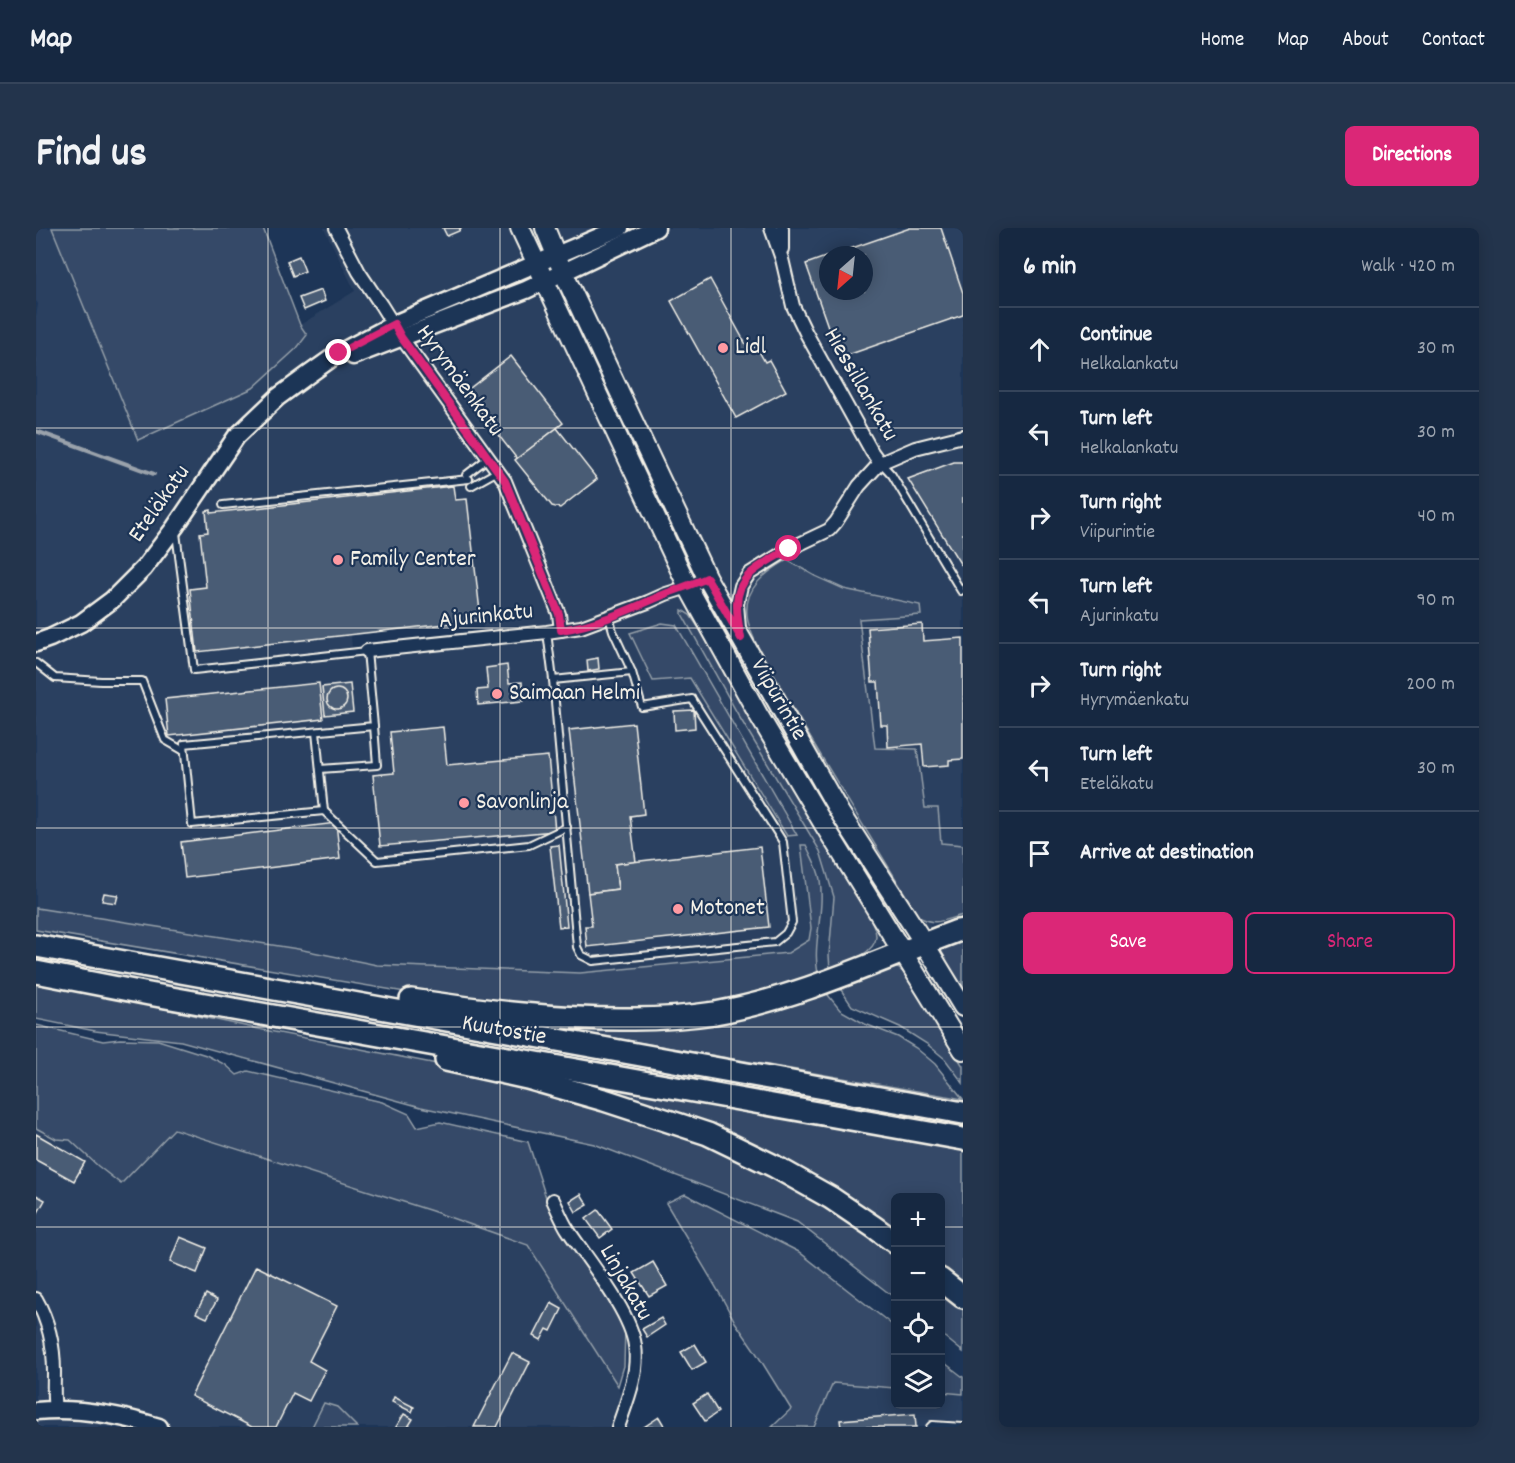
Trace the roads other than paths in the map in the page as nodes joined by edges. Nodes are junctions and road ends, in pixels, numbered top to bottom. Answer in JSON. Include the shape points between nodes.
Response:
{"nodes":[{"id":1,"x":336,"y":228,"type":"edge"},
{"id":2,"x":520,"y":228,"type":"edge"},
{"id":3,"x":545,"y":228,"type":"edge"},
{"id":4,"x":620,"y":228,"type":"edge"},
{"id":5,"x":656,"y":228,"type":"edge"},
{"id":6,"x":771,"y":228,"type":"edge"},
{"id":7,"x":782,"y":228,"type":"edge"},
{"id":8,"x":782,"y":260,"type":"junction"},
{"id":9,"x":536,"y":264,"type":"junction"},
{"id":10,"x":560,"y":264,"type":"junction"},
{"id":11,"x":545,"y":281,"type":"junction"},
{"id":12,"x":397,"y":331,"type":"junction"},
{"id":13,"x":963,"y":436,"type":"edge"},
{"id":14,"x":489,"y":458,"type":"junction"},
{"id":15,"x":880,"y":463,"type":"junction"},
{"id":16,"x":498,"y":471,"type":"junction"},
{"id":17,"x":471,"y":486,"type":"dead end"},
{"id":18,"x":223,"y":505,"type":"dead end"},
{"id":19,"x":175,"y":527,"type":"junction"},
{"id":20,"x":707,"y":578,"type":"junction"},
{"id":21,"x":688,"y":587,"type":"junction"},
{"id":22,"x":961,"y":591,"type":"dead end"},
{"id":23,"x":609,"y":617,"type":"junction"},
{"id":24,"x":561,"y":630,"type":"junction"},
{"id":25,"x":547,"y":632,"type":"junction"},
{"id":26,"x":741,"y":638,"type":"junction"},
{"id":27,"x":36,"y":643,"type":"edge"},
{"id":28,"x":367,"y":651,"type":"junction"},
{"id":29,"x":36,"y":663,"type":"edge"},
{"id":30,"x":632,"y":672,"type":"junction"},
{"id":31,"x":553,"y":680,"type":"junction"},
{"id":32,"x":374,"y":726,"type":"junction"},
{"id":33,"x":316,"y":732,"type":"junction"},
{"id":34,"x":184,"y":751,"type":"junction"},
{"id":35,"x":320,"y":769,"type":"junction"},
{"id":36,"x":324,"y":811,"type":"junction"},
{"id":37,"x":567,"y":827,"type":"junction"},
{"id":38,"x":963,"y":930,"type":"edge"},
{"id":39,"x":924,"y":943,"type":"junction"},
{"id":40,"x":36,"y":946,"type":"edge"},
{"id":41,"x":57,"y":950,"type":"junction"},
{"id":42,"x":902,"y":951,"type":"junction"},
{"id":43,"x":36,"y":972,"type":"edge"},
{"id":44,"x":149,"y":994,"type":"junction"},
{"id":45,"x":963,"y":1007,"type":"edge"},
{"id":46,"x":963,"y":1050,"type":"edge"},
{"id":47,"x":955,"y":1112,"type":"edge"},
{"id":48,"x":963,"y":1139,"type":"edge"},
{"id":49,"x":553,"y":1200,"type":"dead end"},
{"id":50,"x":891,"y":1240,"type":"edge"},
{"id":51,"x":945,"y":1283,"type":"edge"},
{"id":52,"x":963,"y":1297,"type":"edge"},
{"id":53,"x":36,"y":1299,"type":"edge"},
{"id":54,"x":55,"y":1409,"type":"junction"},
{"id":55,"x":36,"y":1411,"type":"edge"},
{"id":56,"x":159,"y":1427,"type":"edge"},
{"id":57,"x":618,"y":1427,"type":"edge"},
{"id":58,"x":930,"y":1427,"type":"edge"},
{"id":59,"x":963,"y":1427,"type":"edge"}],
"edges":[{"from":1,"to":12,"type":"street","name":"Hyrymäenkatu"},
{"from":2,"to":9,"type":"main road","name":"Viipurintie"},
{"from":3,"to":10,"type":"main road","name":"Viipurintie"},
{"from":4,"to":10,"type":"main road"},
{"from":5,"to":10,"type":"main road"},
{"from":6,"to":8,"type":"street","name":"Hiessillankatu"},
{"from":7,"to":8,"type":"street","name":"Hiessillankatu"},
{"from":8,"to":15,"type":"street","name":"Hiessillankatu","via":[[793,306],[806,333]]},
{"from":9,"to":10,"type":"main road","name":"Eteläkatu"},
{"from":9,"to":11,"type":"main road","name":"Viipurintie"},
{"from":9,"to":12,"type":"main road","name":"Eteläkatu"},
{"from":10,"to":11,"type":"main road","name":"Eteläkatu"},
{"from":10,"to":20,"type":"main road","name":"Viipurintie"},
{"from":11,"to":12,"type":"main road","name":"Eteläkatu"},
{"from":11,"to":21,"type":"main road","name":"Viipurintie"},
{"from":12,"to":14,"type":"street","name":"Hyrymäenkatu"},
{"from":12,"to":19,"type":"main road","name":"Eteläkatu","via":[[339,353],[278,397],[236,437]]},
{"from":13,"to":15,"type":"street","via":[[915,447]]},
{"from":14,"to":16,"type":"street","name":"Hyrymäenkatu"},
{"from":14,"to":18,"type":"lane","via":[[467,477]]},
{"from":15,"to":22,"type":"lane","via":[[892,476]]},
{"from":15,"to":26,"type":"street","via":[[829,530],[749,574],[737,604]]},
{"from":16,"to":17,"type":"lane"},
{"from":16,"to":24,"type":"street","name":"Hyrymäenkatu","via":[[559,614]]},
{"from":19,"to":27,"type":"main road","name":"Eteläkatu","via":[[144,568],[112,600],[81,623]]},
{"from":19,"to":28,"type":"lane","via":[[194,670]]},
{"from":20,"to":21,"type":"street","name":"Ajurinkatu"},
{"from":20,"to":26,"type":"main road","name":"Viipurintie"},
{"from":21,"to":23,"type":"street","name":"Ajurinkatu"},
{"from":21,"to":42,"type":"main road","name":"Viipurintie","via":[[758,714]]},
{"from":23,"to":24,"type":"street","name":"Ajurinkatu"},
{"from":23,"to":30,"type":"lane"},
{"from":24,"to":25,"type":"street","name":"Ajurinkatu"},
{"from":25,"to":28,"type":"street","name":"Ajurinkatu"},
{"from":25,"to":31,"type":"lane"},
{"from":26,"to":39,"type":"main road","name":"Viipurintie","via":[[840,813]]},
{"from":28,"to":32,"type":"lane"},
{"from":29,"to":34,"type":"lane","via":[[55,678],[142,681],[165,740]]},
{"from":30,"to":31,"type":"lane"},
{"from":30,"to":37,"type":"lane","via":[[642,707],[692,699],[783,843],[792,922],[775,942],[593,961],[581,955],[577,947]]},
{"from":31,"to":37,"type":"lane"},
{"from":32,"to":33,"type":"lane"},
{"from":32,"to":35,"type":"lane","via":[[377,765]]},
{"from":33,"to":34,"type":"lane","via":[[184,744]]},
{"from":33,"to":35,"type":"lane"},
{"from":34,"to":36,"type":"lane","via":[[192,824]]},
{"from":35,"to":36,"type":"lane"},
{"from":36,"to":37,"type":"lane","via":[[377,861],[528,845]]},
{"from":38,"to":39,"type":"highway"},
{"from":39,"to":42,"type":"highway"},
{"from":39,"to":45,"type":"main road","name":"Viipurintie"},
{"from":40,"to":41,"type":"highway","name":"Kuutostie"},
{"from":41,"to":42,"type":"highway","via":[[500,1013],[589,1020],[715,1013],[803,991]]},
{"from":41,"to":47,"type":"highway","name":"Kuutostie"},
{"from":42,"to":46,"type":"main road","name":"Viipurintie"},
{"from":43,"to":44,"type":"highway","name":"Kuutostie"},
{"from":44,"to":48,"type":"highway","name":"Kuutostie"},
{"from":44,"to":50,"type":"highway","via":[[527,1078],[708,1134],[831,1198]]},
{"from":49,"to":57,"type":"street","name":"Linjakatu","via":[[566,1227],[631,1327],[635,1366]]},
{"from":51,"to":52,"type":"highway"},
{"from":53,"to":54,"type":"street","via":[[51,1340]]},
{"from":54,"to":55,"type":"main road"},
{"from":54,"to":56,"type":"main road","via":[[90,1411]]},
{"from":58,"to":59,"type":"lane"}]}
